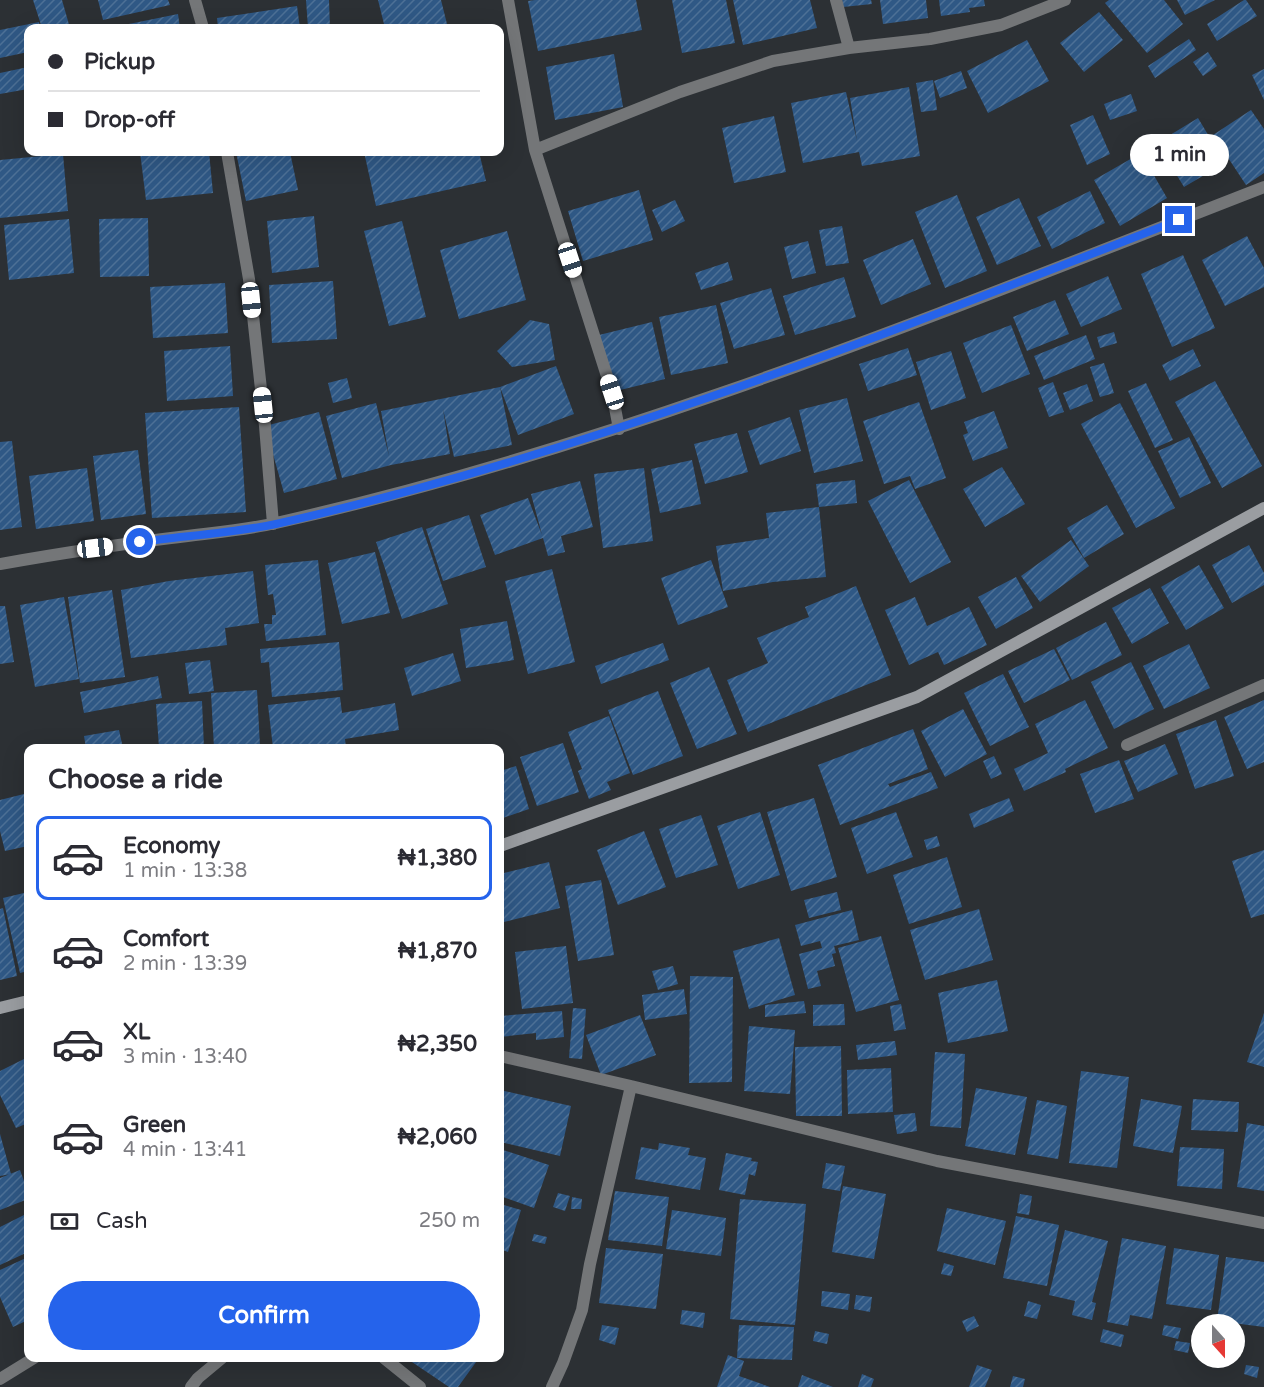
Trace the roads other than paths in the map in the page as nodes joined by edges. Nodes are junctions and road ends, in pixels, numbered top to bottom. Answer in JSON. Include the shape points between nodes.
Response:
{"nodes":[{"id":1,"x":195,"y":0,"type":"edge"},
{"id":2,"x":507,"y":0,"type":"edge"},
{"id":3,"x":836,"y":0,"type":"edge"},
{"id":4,"x":1065,"y":0,"type":"edge"},
{"id":5,"x":202,"y":24,"type":"edge"},
{"id":6,"x":849,"y":48,"type":"junction"},
{"id":7,"x":535,"y":150,"type":"junction"},
{"id":8,"x":228,"y":156,"type":"edge"},
{"id":9,"x":1264,"y":187,"type":"edge"},
{"id":10,"x":619,"y":429,"type":"junction"},
{"id":11,"x":1264,"y":508,"type":"edge"},
{"id":12,"x":273,"y":524,"type":"junction"},
{"id":13,"x":0,"y":564,"type":"edge"},
{"id":14,"x":1264,"y":685,"type":"edge"},
{"id":15,"x":1127,"y":745,"type":"dead end"},
{"id":16,"x":504,"y":845,"type":"edge"},
{"id":17,"x":24,"y":1001,"type":"edge"},
{"id":18,"x":0,"y":1008,"type":"edge"},
{"id":19,"x":504,"y":1057,"type":"edge"},
{"id":20,"x":631,"y":1086,"type":"junction"},
{"id":21,"x":1264,"y":1223,"type":"edge"},
{"id":22,"x":28,"y":1362,"type":"edge"},
{"id":23,"x":217,"y":1362,"type":"edge"},
{"id":24,"x":389,"y":1362,"type":"edge"},
{"id":25,"x":0,"y":1379,"type":"edge"},
{"id":26,"x":191,"y":1387,"type":"edge"},
{"id":27,"x":420,"y":1387,"type":"edge"},
{"id":28,"x":552,"y":1387,"type":"edge"}],
"edges":[{"from":1,"to":5,"type":"street"},
{"from":2,"to":7,"type":"street"},
{"from":3,"to":6,"type":"street"},
{"from":4,"to":6,"type":"street","via":[[1001,25],[930,39]]},
{"from":6,"to":7,"type":"street","via":[[762,65],[680,92]]},
{"from":7,"to":10,"type":"street","via":[[612,392]]},
{"from":8,"to":12,"type":"street","via":[[249,279]]},
{"from":9,"to":10,"type":"street","via":[[784,371]]},
{"from":10,"to":12,"type":"street","via":[[457,477]]},
{"from":11,"to":16,"type":"street","via":[[917,697]]},
{"from":12,"to":13,"type":"street"},
{"from":14,"to":15,"type":"street"},
{"from":17,"to":18,"type":"street"},
{"from":19,"to":20,"type":"street"},
{"from":20,"to":21,"type":"street","via":[[937,1161]]},
{"from":20,"to":28,"type":"street","via":[[582,1310]]},
{"from":22,"to":25,"type":"street"},
{"from":23,"to":26,"type":"street"},
{"from":24,"to":27,"type":"street"}]}
